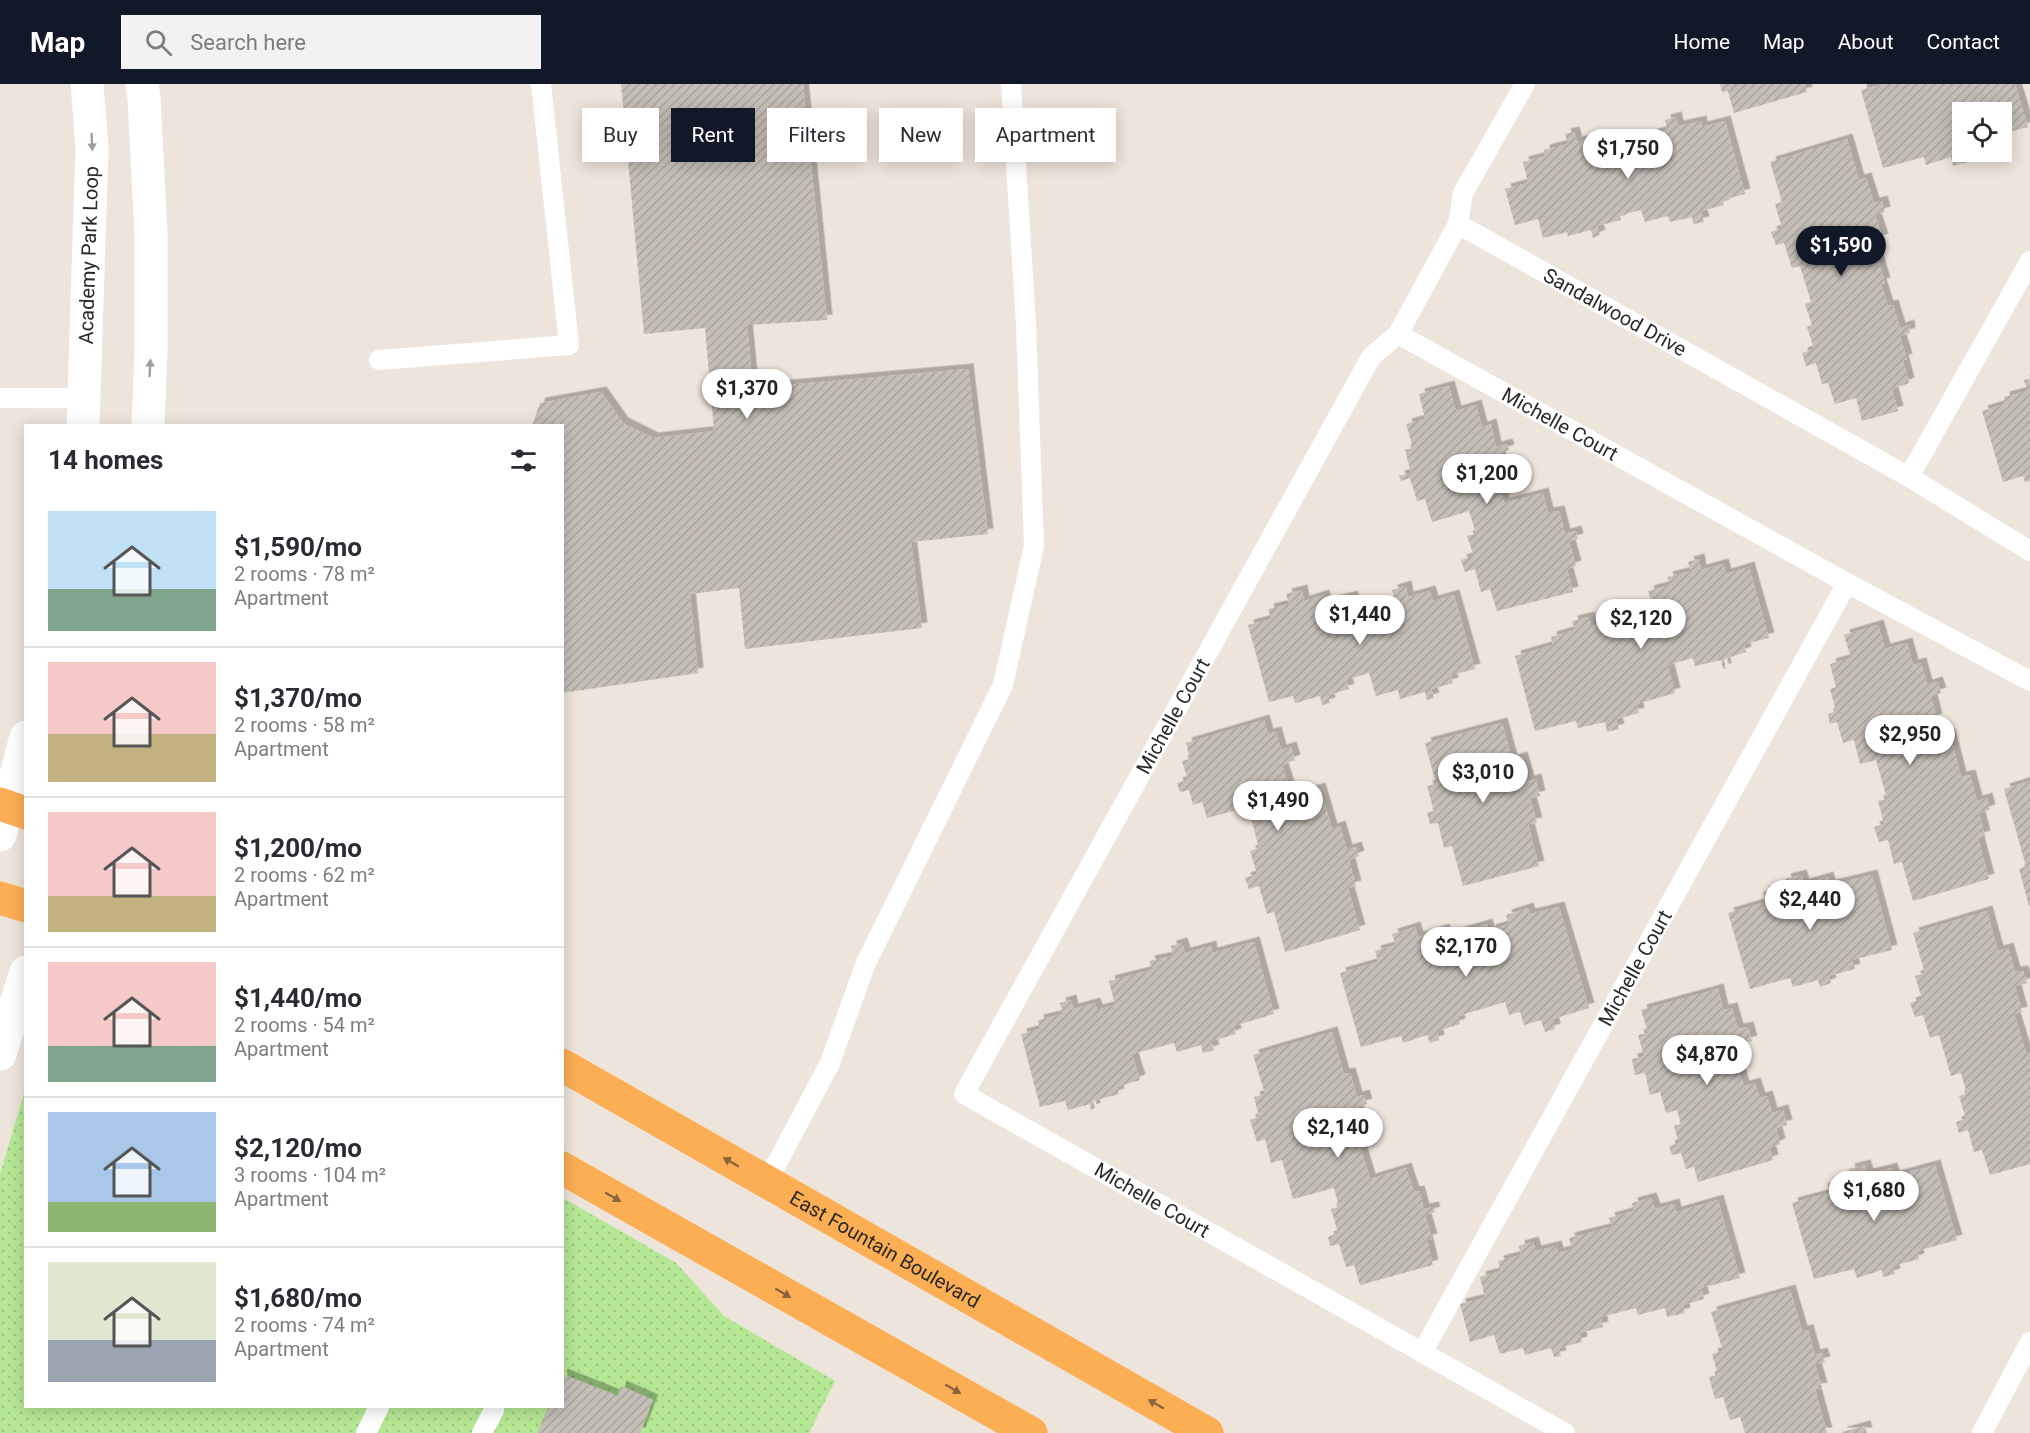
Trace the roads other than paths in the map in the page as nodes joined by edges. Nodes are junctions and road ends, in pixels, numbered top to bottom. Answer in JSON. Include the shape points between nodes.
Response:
{"nodes":[{"id":1,"x":87,"y":84,"type":"edge"},
{"id":2,"x":142,"y":84,"type":"edge"},
{"id":3,"x":541,"y":84,"type":"edge"},
{"id":4,"x":1011,"y":84,"type":"edge"},
{"id":5,"x":1525,"y":84,"type":"edge"},
{"id":6,"x":1458,"y":225,"type":"junction"},
{"id":7,"x":2030,"y":261,"type":"edge"},
{"id":8,"x":1398,"y":334,"type":"junction"},
{"id":9,"x":379,"y":360,"type":"dead end"},
{"id":10,"x":0,"y":399,"type":"edge"},
{"id":11,"x":84,"y":412,"type":"edge"},
{"id":12,"x":148,"y":424,"type":"edge"},
{"id":13,"x":1908,"y":477,"type":"junction"},
{"id":14,"x":2030,"y":551,"type":"edge"},
{"id":15,"x":1847,"y":583,"type":"junction"},
{"id":16,"x":2030,"y":681,"type":"edge"},
{"id":17,"x":24,"y":746,"type":"edge"},
{"id":18,"x":8,"y":814,"type":"edge"},
{"id":19,"x":0,"y":897,"type":"edge"},
{"id":20,"x":24,"y":905,"type":"edge"},
{"id":21,"x":24,"y":978,"type":"edge"},
{"id":22,"x":0,"y":1054,"type":"edge"},
{"id":23,"x":564,"y":1066,"type":"edge"},
{"id":24,"x":564,"y":1169,"type":"edge"},
{"id":25,"x":767,"y":1182,"type":"junction"},
{"id":26,"x":2030,"y":1342,"type":"edge"},
{"id":27,"x":1422,"y":1353,"type":"junction"},
{"id":28,"x":378,"y":1408,"type":"edge"},
{"id":29,"x":494,"y":1408,"type":"edge"},
{"id":30,"x":366,"y":1433,"type":"edge"},
{"id":31,"x":482,"y":1433,"type":"edge"},
{"id":32,"x":1031,"y":1433,"type":"edge"},
{"id":33,"x":1207,"y":1433,"type":"edge"},
{"id":34,"x":1565,"y":1433,"type":"edge"},
{"id":35,"x":1982,"y":1433,"type":"edge"}],
"edges":[{"from":1,"to":11,"type":"street","name":"Academy Park Loop","one_way":true,"via":[[92,147]]},
{"from":12,"to":2,"type":"street","one_way":true,"via":[[152,235]]},
{"from":3,"to":9,"type":"lane","via":[[569,345]]},
{"from":4,"to":25,"type":"lane","via":[[1034,546],[1003,685],[865,965],[830,1063]]},
{"from":5,"to":6,"type":"lane","via":[[1463,193]]},
{"from":6,"to":8,"type":"lane"},
{"from":6,"to":13,"type":"lane","name":"Sandalwood Drive"},
{"from":7,"to":13,"type":"lane"},
{"from":8,"to":15,"type":"lane","name":"Michelle Court"},
{"from":8,"to":27,"type":"lane","name":"Michelle Court","via":[[1371,357],[964,1094]]},
{"from":10,"to":11,"type":"lane"},
{"from":13,"to":14,"type":"lane","name":"Sandalwood Drive"},
{"from":15,"to":16,"type":"lane","name":"Michelle Court"},
{"from":15,"to":27,"type":"lane","name":"Michelle Court"},
{"from":17,"to":18,"type":"street"},
{"from":19,"to":20,"type":"highway"},
{"from":21,"to":22,"type":"street"},
{"from":25,"to":23,"type":"highway","name":"East Fountain Boulevard","one_way":true},
{"from":24,"to":32,"type":"highway","one_way":true},
{"from":33,"to":25,"type":"highway","name":"East Fountain Boulevard","one_way":true},
{"from":26,"to":35,"type":"lane"},
{"from":27,"to":34,"type":"lane","name":"Michelle Court"},
{"from":28,"to":30,"type":"lane"},
{"from":29,"to":31,"type":"lane"}]}
